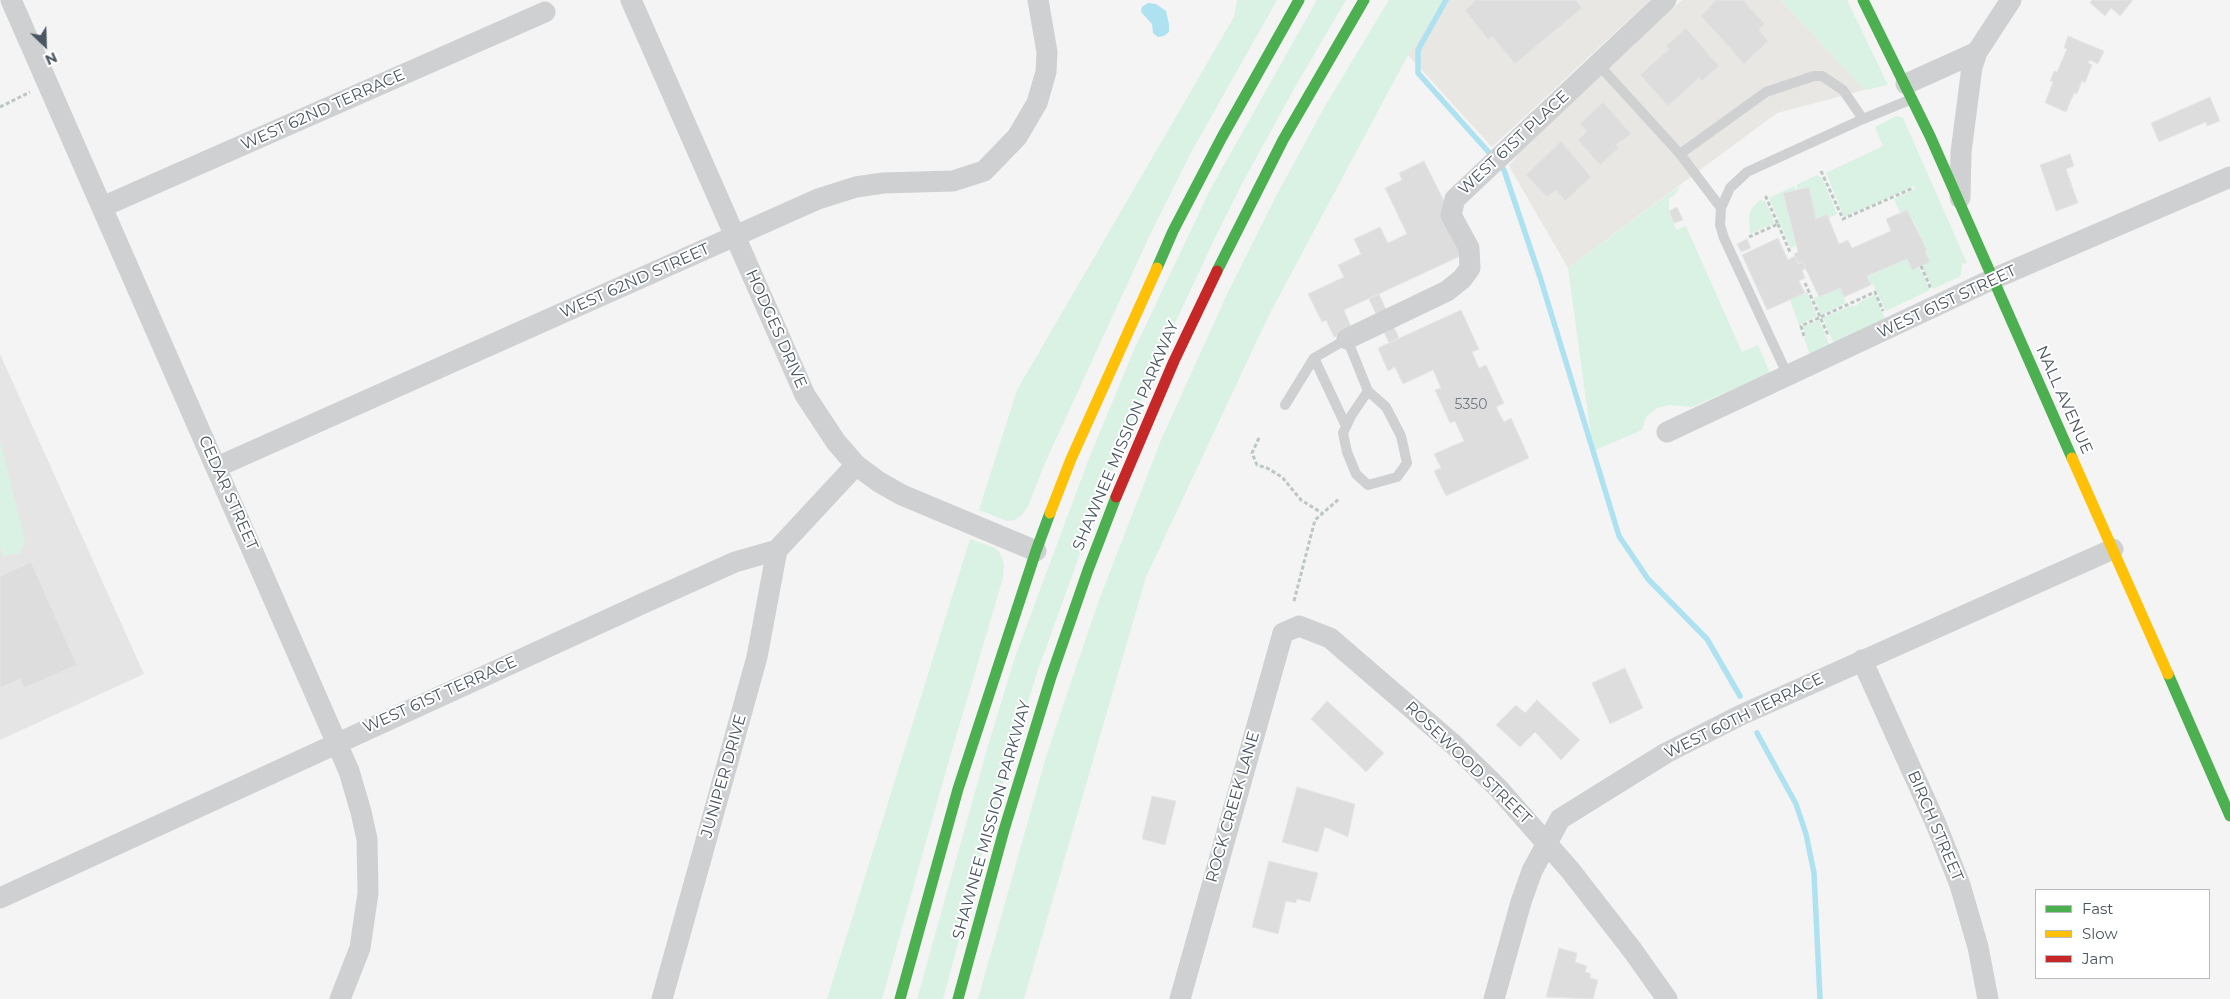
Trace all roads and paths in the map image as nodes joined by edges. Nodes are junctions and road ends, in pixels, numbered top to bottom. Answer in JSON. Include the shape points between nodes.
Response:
{"nodes":[{"id":1,"x":11,"y":0,"type":"edge"},
{"id":2,"x":631,"y":0,"type":"edge"},
{"id":3,"x":1038,"y":0,"type":"edge"},
{"id":4,"x":1299,"y":0,"type":"edge"},
{"id":5,"x":1364,"y":0,"type":"edge"},
{"id":6,"x":1666,"y":0,"type":"edge"},
{"id":7,"x":1863,"y":0,"type":"edge"},
{"id":8,"x":2011,"y":0,"type":"edge"},
{"id":9,"x":545,"y":12,"type":"dead end"},
{"id":10,"x":1977,"y":52,"type":"junction"},
{"id":11,"x":1598,"y":64,"type":"junction"},
{"id":12,"x":36,"y":90,"type":"dead end"},
{"id":13,"x":1909,"y":91,"type":"junction"},
{"id":14,"x":0,"y":107,"type":"edge"},
{"id":15,"x":1863,"y":119,"type":"junction"},
{"id":16,"x":1680,"y":154,"type":"junction"},
{"id":17,"x":1821,"y":171,"type":"dead end"},
{"id":18,"x":2230,"y":177,"type":"edge"},
{"id":19,"x":1913,"y":188,"type":"dead end"},
{"id":20,"x":1765,"y":195,"type":"dead end"},
{"id":21,"x":102,"y":207,"type":"junction"},
{"id":22,"x":1721,"y":208,"type":"junction"},
{"id":23,"x":1963,"y":210,"type":"junction"},
{"id":24,"x":1778,"y":224,"type":"junction"},
{"id":25,"x":735,"y":236,"type":"junction"},
{"id":26,"x":1748,"y":237,"type":"dead end"},
{"id":27,"x":1790,"y":252,"type":"dead end"},
{"id":28,"x":1921,"y":266,"type":"dead end"},
{"id":29,"x":1993,"y":279,"type":"junction"},
{"id":30,"x":1805,"y":283,"type":"dead end"},
{"id":31,"x":1932,"y":292,"type":"dead end"},
{"id":32,"x":1885,"y":314,"type":"dead end"},
{"id":33,"x":1820,"y":317,"type":"junction"},
{"id":34,"x":1804,"y":336,"type":"dead end"},
{"id":35,"x":1347,"y":339,"type":"junction"},
{"id":36,"x":1831,"y":342,"type":"dead end"},
{"id":37,"x":1314,"y":358,"type":"junction"},
{"id":38,"x":1788,"y":376,"type":"junction"},
{"id":39,"x":1368,"y":391,"type":"junction"},
{"id":40,"x":1285,"y":405,"type":"dead end"},
{"id":41,"x":1346,"y":426,"type":"junction"},
{"id":42,"x":1667,"y":432,"type":"dead end"},
{"id":43,"x":1259,"y":438,"type":"dead end"},
{"id":44,"x":856,"y":465,"type":"junction"},
{"id":45,"x":217,"y":467,"type":"junction"},
{"id":46,"x":1340,"y":498,"type":"dead end"},
{"id":47,"x":1322,"y":513,"type":"junction"},
{"id":48,"x":2113,"y":549,"type":"junction"},
{"id":49,"x":778,"y":550,"type":"junction"},
{"id":50,"x":1036,"y":551,"type":"junction"},
{"id":51,"x":1294,"y":601,"type":"dead end"},
{"id":52,"x":1299,"y":626,"type":"joint"},
{"id":53,"x":1862,"y":660,"type":"junction"},
{"id":54,"x":336,"y":742,"type":"junction"},
{"id":55,"x":2230,"y":816,"type":"edge"},
{"id":56,"x":1546,"y":842,"type":"junction"},
{"id":57,"x":0,"y":898,"type":"edge"},
{"id":58,"x":340,"y":999,"type":"edge"},
{"id":59,"x":662,"y":999,"type":"edge"},
{"id":60,"x":900,"y":999,"type":"edge"},
{"id":61,"x":958,"y":999,"type":"edge"},
{"id":62,"x":1180,"y":999,"type":"edge"},
{"id":63,"x":1494,"y":999,"type":"edge"},
{"id":64,"x":1667,"y":999,"type":"edge"},
{"id":65,"x":1988,"y":999,"type":"edge"}],
"edges":[{"from":1,"to":21,"type":"street","name":"CEDAR STREET"},
{"from":2,"to":25,"type":"street","name":"HODGES DRIVE"},
{"from":3,"to":25,"type":"street","name":"WEST 62ND STREET","via":[[1047,52],[1046,72],[1037,103],[1017,137],[984,170],[953,181],[905,181],[856,188],[818,199]]},
{"from":4,"to":50,"type":"main road","via":[[1172,231],[1071,459]]},
{"from":5,"to":61,"type":"main road","name":"SHAWNEE MISSION PARKWAY","via":[[1283,140],[1225,253],[1127,469],[1051,677],[1004,830]]},
{"from":6,"to":11,"type":"street","name":"WEST 61ST PLACE"},
{"from":7,"to":13,"type":"main road","name":"NALL AVENUE"},
{"from":8,"to":10,"type":"street"},
{"from":9,"to":21,"type":"street","name":"WEST 62ND TERRACE"},
{"from":10,"to":13,"type":"street"},
{"from":10,"to":23,"type":"street","via":[[1970,77],[1961,152],[1959,182]]},
{"from":11,"to":16,"type":"lane"},
{"from":11,"to":35,"type":"street","name":"WEST 61ST PLACE","via":[[1455,199],[1451,215],[1469,248],[1470,268],[1462,279],[1447,291]]},
{"from":12,"to":14,"type":"path"},
{"from":13,"to":15,"type":"lane"},
{"from":13,"to":23,"type":"main road","name":"NALL AVENUE"},
{"from":15,"to":16,"type":"lane","via":[[1843,90],[1822,76],[1814,76],[1766,92]]},
{"from":15,"to":22,"type":"lane","via":[[1747,172],[1730,188]]},
{"from":16,"to":22,"type":"lane"},
{"from":17,"to":19,"type":"path","via":[[1843,219]]},
{"from":18,"to":29,"type":"street","name":"WEST 61ST STREET"},
{"from":20,"to":24,"type":"path"},
{"from":21,"to":45,"type":"street","name":"CEDAR STREET"},
{"from":22,"to":38,"type":"lane","via":[[1720,225],[1724,238]]},
{"from":23,"to":29,"type":"main road","name":"NALL AVENUE"},
{"from":24,"to":26,"type":"path"},
{"from":24,"to":27,"type":"path"},
{"from":25,"to":44,"type":"street","name":"HODGES DRIVE","via":[[805,396]]},
{"from":25,"to":45,"type":"street","name":"WEST 62ND STREET"},
{"from":28,"to":31,"type":"path"},
{"from":29,"to":38,"type":"street","name":"WEST 61ST STREET"},
{"from":29,"to":48,"type":"main road","name":"NALL AVENUE"},
{"from":30,"to":33,"type":"path"},
{"from":32,"to":33,"type":"path","via":[[1875,292]]},
{"from":33,"to":34,"type":"path","via":[[1801,326]]},
{"from":33,"to":36,"type":"path"},
{"from":35,"to":37,"type":"lane"},
{"from":35,"to":39,"type":"lane"},
{"from":37,"to":40,"type":"lane"},
{"from":37,"to":41,"type":"lane"},
{"from":38,"to":42,"type":"street","name":"WEST 61ST STREET"},
{"from":39,"to":41,"type":"lane"},
{"from":39,"to":41,"type":"lane","via":[[1386,407],[1401,436],[1407,463],[1397,476],[1368,485],[1356,474],[1343,433]]},
{"from":43,"to":47,"type":"path","via":[[1252,453],[1256,465],[1282,477],[1301,500]]},
{"from":44,"to":49,"type":"street"},
{"from":44,"to":50,"type":"street","name":"HODGES DRIVE","via":[[902,495]]},
{"from":45,"to":54,"type":"street","name":"CEDAR STREET"},
{"from":46,"to":47,"type":"path"},
{"from":47,"to":51,"type":"path","via":[[1315,520]]},
{"from":48,"to":53,"type":"street","name":"WEST 60TH TERRACE"},
{"from":48,"to":55,"type":"main road","name":"NALL AVENUE"},
{"from":49,"to":54,"type":"street","name":"WEST 61ST TERRACE","via":[[735,562]]},
{"from":49,"to":59,"type":"street","name":"JUNIPER DRIVE","via":[[757,657]]},
{"from":50,"to":60,"type":"main road","via":[[958,790]]},
{"from":52,"to":56,"type":"street","name":"ROSEWOOD STREET","via":[[1330,638],[1366,668],[1497,786]]},
{"from":52,"to":62,"type":"street","name":"ROCK CREEK LANE","via":[[1283,633],[1277,651]]},
{"from":53,"to":56,"type":"street","name":"WEST 60TH TERRACE","via":[[1666,753],[1560,819]]},
{"from":53,"to":65,"type":"street","name":"BIRCH STREET","via":[[1960,885],[1978,947]]},
{"from":54,"to":57,"type":"street","name":"WEST 61ST TERRACE"},
{"from":54,"to":58,"type":"street","name":"CEDAR STREET","via":[[348,771],[367,839],[368,893],[360,948]]},
{"from":56,"to":63,"type":"street","name":"WEST 60TH TERRACE","via":[[1521,902]]},
{"from":56,"to":64,"type":"street","name":"ROSEWOOD STREET"}]}
